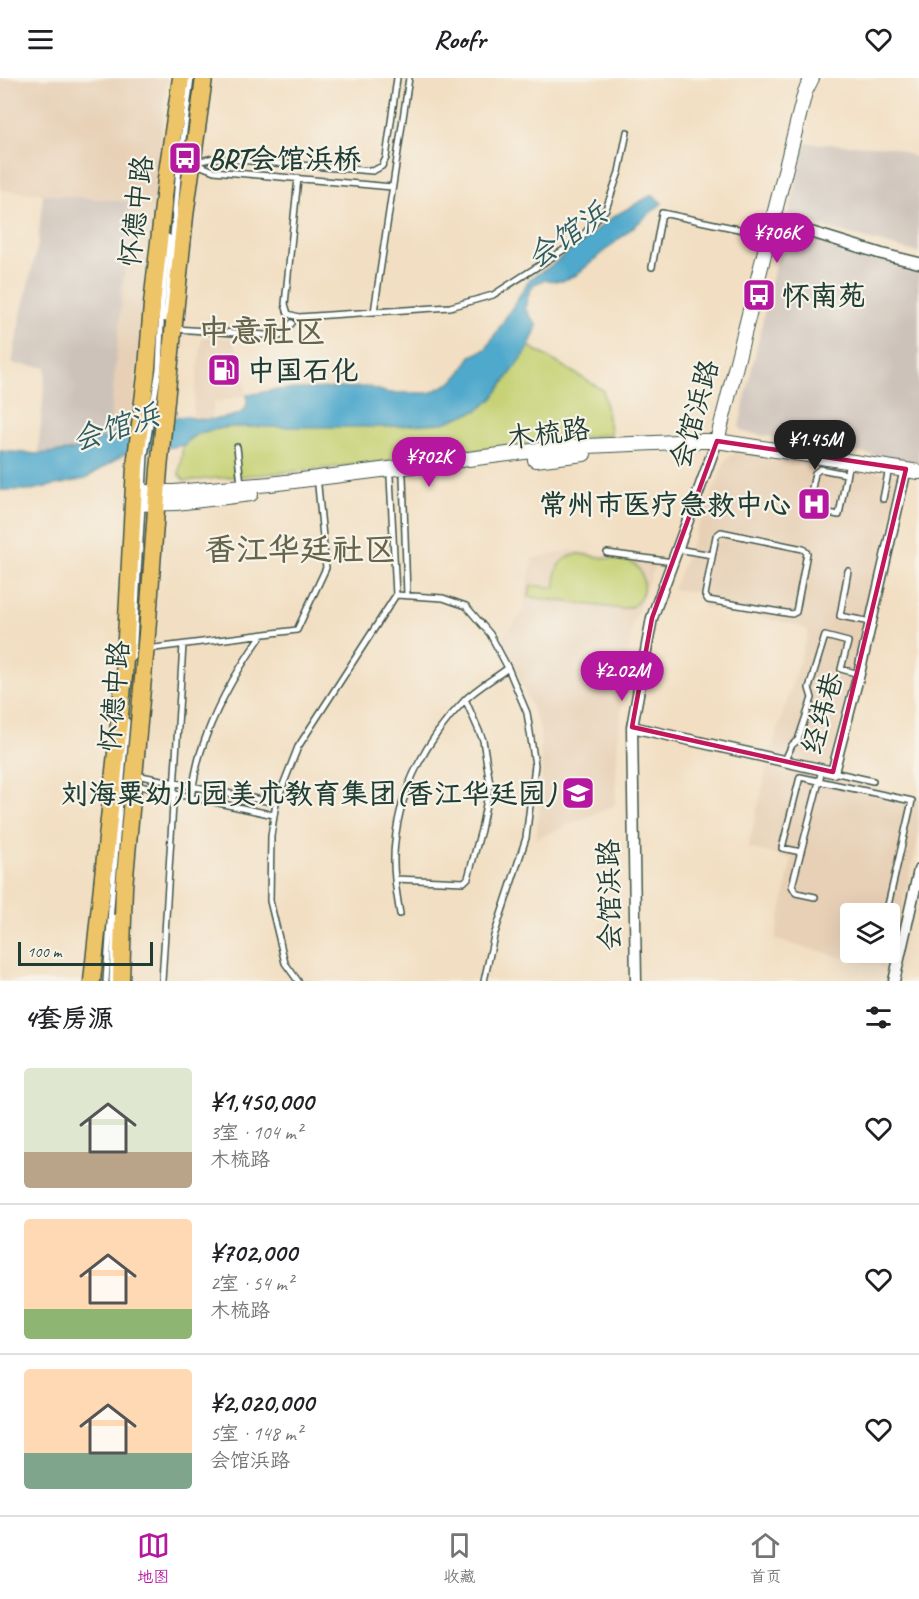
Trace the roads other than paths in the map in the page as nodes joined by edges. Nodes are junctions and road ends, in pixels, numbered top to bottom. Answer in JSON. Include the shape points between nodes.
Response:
{"nodes":[{"id":1,"x":181,"y":78,"type":"edge"},
{"id":2,"x":186,"y":78,"type":"edge"},
{"id":3,"x":191,"y":78,"type":"edge"},
{"id":4,"x":204,"y":78,"type":"edge"},
{"id":5,"x":397,"y":78,"type":"edge"},
{"id":6,"x":409,"y":78,"type":"edge"},
{"id":7,"x":812,"y":78,"type":"edge"},
{"id":8,"x":627,"y":132,"type":"dead end"},
{"id":9,"x":192,"y":163,"type":"junction"},
{"id":10,"x":298,"y":178,"type":"junction"},
{"id":11,"x":392,"y":187,"type":"junction"},
{"id":12,"x":772,"y":220,"type":"junction"},
{"id":13,"x":768,"y":235,"type":"junction"},
{"id":14,"x":919,"y":263,"type":"edge"},
{"id":15,"x":652,"y":267,"type":"dead end"},
{"id":16,"x":374,"y":312,"type":"junction"},
{"id":17,"x":292,"y":323,"type":"dead end"},
{"id":18,"x":174,"y":329,"type":"junction"},
{"id":19,"x":154,"y":419,"type":"junction"},
{"id":20,"x":717,"y":441,"type":"junction"},
{"id":21,"x":237,"y":447,"type":"dead end"},
{"id":22,"x":149,"y":454,"type":"junction"},
{"id":23,"x":848,"y":467,"type":"junction"},
{"id":24,"x":890,"y":467,"type":"junction"},
{"id":25,"x":912,"y":470,"type":"edge"},
{"id":26,"x":397,"y":476,"type":"junction"},
{"id":27,"x":241,"y":486,"type":"junction"},
{"id":28,"x":318,"y":486,"type":"junction"},
{"id":29,"x":146,"y":498,"type":"junction"},
{"id":30,"x":883,"y":499,"type":"dead end"},
{"id":31,"x":677,"y":549,"type":"junction"},
{"id":32,"x":608,"y":553,"type":"dead end"},
{"id":33,"x":712,"y":555,"type":"junction"},
{"id":34,"x":672,"y":562,"type":"junction"},
{"id":35,"x":848,"y":571,"type":"dead end"},
{"id":36,"x":407,"y":594,"type":"junction"},
{"id":37,"x":396,"y":595,"type":"junction"},
{"id":38,"x":871,"y":622,"type":"junction"},
{"id":39,"x":262,"y":634,"type":"junction"},
{"id":40,"x":183,"y":645,"type":"junction"},
{"id":41,"x":146,"y":649,"type":"junction"},
{"id":42,"x":133,"y":661,"type":"dead end"},
{"id":43,"x":136,"y":667,"type":"dead end"},
{"id":44,"x":508,"y":668,"type":"junction"},
{"id":45,"x":859,"y":674,"type":"junction"},
{"id":46,"x":465,"y":699,"type":"junction"},
{"id":47,"x":632,"y":727,"type":"junction"},
{"id":48,"x":785,"y":761,"type":"junction"},
{"id":49,"x":825,"y":774,"type":"junction"},
{"id":50,"x":134,"y":779,"type":"junction"},
{"id":51,"x":873,"y":782,"type":"dead end"},
{"id":52,"x":175,"y":783,"type":"junction"},
{"id":53,"x":193,"y":786,"type":"junction"},
{"id":54,"x":174,"y":793,"type":"junction"},
{"id":55,"x":191,"y":797,"type":"junction"},
{"id":56,"x":276,"y":803,"type":"junction"},
{"id":57,"x":274,"y":815,"type":"junction"},
{"id":58,"x":801,"y":852,"type":"junction"},
{"id":59,"x":919,"y":870,"type":"edge"},
{"id":60,"x":394,"y":879,"type":"junction"},
{"id":61,"x":815,"y":897,"type":"dead end"},
{"id":62,"x":889,"y":903,"type":"edge"},
{"id":63,"x":400,"y":914,"type":"dead end"},
{"id":64,"x":92,"y":981,"type":"edge"},
{"id":65,"x":106,"y":981,"type":"edge"},
{"id":66,"x":112,"y":981,"type":"edge"},
{"id":67,"x":120,"y":981,"type":"edge"},
{"id":68,"x":162,"y":981,"type":"edge"},
{"id":69,"x":298,"y":981,"type":"edge"},
{"id":70,"x":484,"y":981,"type":"edge"},
{"id":71,"x":636,"y":981,"type":"edge"},
{"id":72,"x":894,"y":981,"type":"edge"}],
"edges":[{"from":1,"to":19,"type":"main road","name":"怀德中路","via":[[152,304],[147,368]]},
{"from":2,"to":19,"type":"lane","via":[[172,177]]},
{"from":3,"to":19,"type":"lane","via":[[178,178],[164,369]]},
{"from":4,"to":9,"type":"main road","name":"怀德中路"},
{"from":5,"to":9,"type":"lane","via":[[386,158],[373,171],[214,158]]},
{"from":6,"to":11,"type":"lane"},
{"from":7,"to":12,"type":"street","name":"会馆浜路"},
{"from":8,"to":16,"type":"lane","via":[[606,209],[579,240],[493,295],[450,307]]},
{"from":9,"to":10,"type":"lane","via":[[214,171]]},
{"from":9,"to":18,"type":"main road","name":"怀德中路"},
{"from":10,"to":11,"type":"lane"},
{"from":10,"to":16,"type":"lane","via":[[285,304],[288,314],[299,317]]},
{"from":11,"to":16,"type":"lane"},
{"from":12,"to":13,"type":"street","name":"会馆浜路"},
{"from":12,"to":14,"type":"street"},
{"from":13,"to":15,"type":"lane","via":[[662,213]]},
{"from":13,"to":20,"type":"street","name":"会馆浜路"},
{"from":17,"to":18,"type":"lane","via":[[280,336]]},
{"from":18,"to":19,"type":"main road","name":"怀德中路"},
{"from":19,"to":22,"type":"main road"},
{"from":19,"to":22,"type":"main road"},
{"from":20,"to":23,"type":"street","name":"木梳路"},
{"from":20,"to":26,"type":"street","name":"木梳路","via":[[699,447],[598,452]]},
{"from":20,"to":27,"type":"street","name":"木梳路","via":[[564,447]]},
{"from":20,"to":31,"type":"street","name":"会馆浜路"},
{"from":21,"to":27,"type":"lane"},
{"from":22,"to":29,"type":"main road","name":"怀德中路"},
{"from":22,"to":29,"type":"main road","name":"怀德中路","via":[[135,466]]},
{"from":23,"to":23,"type":"lane","via":[[839,515],[808,509],[815,473]]},
{"from":23,"to":24,"type":"street","name":"木梳路"},
{"from":24,"to":25,"type":"street","name":"木梳路"},
{"from":24,"to":30,"type":"lane"},
{"from":25,"to":38,"type":"street","name":"经纬巷"},
{"from":26,"to":28,"type":"street","name":"木梳路"},
{"from":26,"to":36,"type":"lane"},
{"from":26,"to":37,"type":"lane"},
{"from":27,"to":29,"type":"street","name":"木梳路"},
{"from":28,"to":29,"type":"street","name":"木梳路","via":[[176,503]]},
{"from":28,"to":39,"type":"lane","via":[[326,568],[297,630]]},
{"from":29,"to":41,"type":"main road","name":"怀德中路"},
{"from":29,"to":42,"type":"lane"},
{"from":29,"to":43,"type":"lane"},
{"from":29,"to":64,"type":"main road","name":"怀德中路"},
{"from":31,"to":33,"type":"lane"},
{"from":31,"to":34,"type":"street","name":"会馆浜路"},
{"from":32,"to":34,"type":"lane"},
{"from":33,"to":33,"type":"lane","via":[[716,536],[721,532],[803,549],[807,553],[796,612],[708,600],[705,595]]},
{"from":34,"to":47,"type":"street","name":"会馆浜路","via":[[652,618]]},
{"from":35,"to":38,"type":"lane","via":[[840,616]]},
{"from":36,"to":37,"type":"lane"},
{"from":36,"to":44,"type":"lane","via":[[444,598],[466,606],[490,634]]},
{"from":37,"to":56,"type":"lane","via":[[298,747]]},
{"from":38,"to":45,"type":"street","name":"经纬巷"},
{"from":39,"to":40,"type":"lane"},
{"from":39,"to":53,"type":"lane","via":[[221,702],[201,751]]},
{"from":40,"to":41,"type":"lane"},
{"from":40,"to":52,"type":"lane"},
{"from":41,"to":50,"type":"main road","name":"怀德中路"},
{"from":44,"to":46,"type":"lane"},
{"from":44,"to":70,"type":"lane","via":[[527,713],[535,765],[526,838],[494,936]]},
{"from":45,"to":48,"type":"lane","via":[[841,669],[848,642],[825,636],[809,688],[812,698],[802,730]]},
{"from":45,"to":49,"type":"street","name":"经纬巷"},
{"from":46,"to":60,"type":"lane","via":[[430,742],[405,791],[395,842]]},
{"from":46,"to":60,"type":"lane","via":[[483,740],[490,784],[468,878],[464,882]]},
{"from":47,"to":48,"type":"street","name":"经纬巷"},
{"from":47,"to":71,"type":"street","name":"会馆浜路"},
{"from":48,"to":49,"type":"street","name":"经纬巷"},
{"from":49,"to":51,"type":"lane"},
{"from":49,"to":58,"type":"lane"},
{"from":49,"to":58,"type":"lane","via":[[800,777],[782,848]]},
{"from":49,"to":62,"type":"lane","via":[[912,801]]},
{"from":50,"to":52,"type":"lane"},
{"from":50,"to":54,"type":"lane"},
{"from":50,"to":67,"type":"main road","name":"怀德中路"},
{"from":52,"to":53,"type":"lane"},
{"from":52,"to":54,"type":"lane"},
{"from":53,"to":55,"type":"lane"},
{"from":53,"to":56,"type":"lane"},
{"from":54,"to":55,"type":"lane"},
{"from":54,"to":68,"type":"lane"},
{"from":55,"to":57,"type":"lane"},
{"from":56,"to":57,"type":"lane"},
{"from":57,"to":69,"type":"lane","via":[[270,901],[285,963]]},
{"from":58,"to":61,"type":"lane","via":[[792,886],[796,893]]},
{"from":59,"to":72,"type":"street"},
{"from":60,"to":63,"type":"lane"},
{"from":65,"to":66,"type":"lane","via":[[130,717]]}]}
